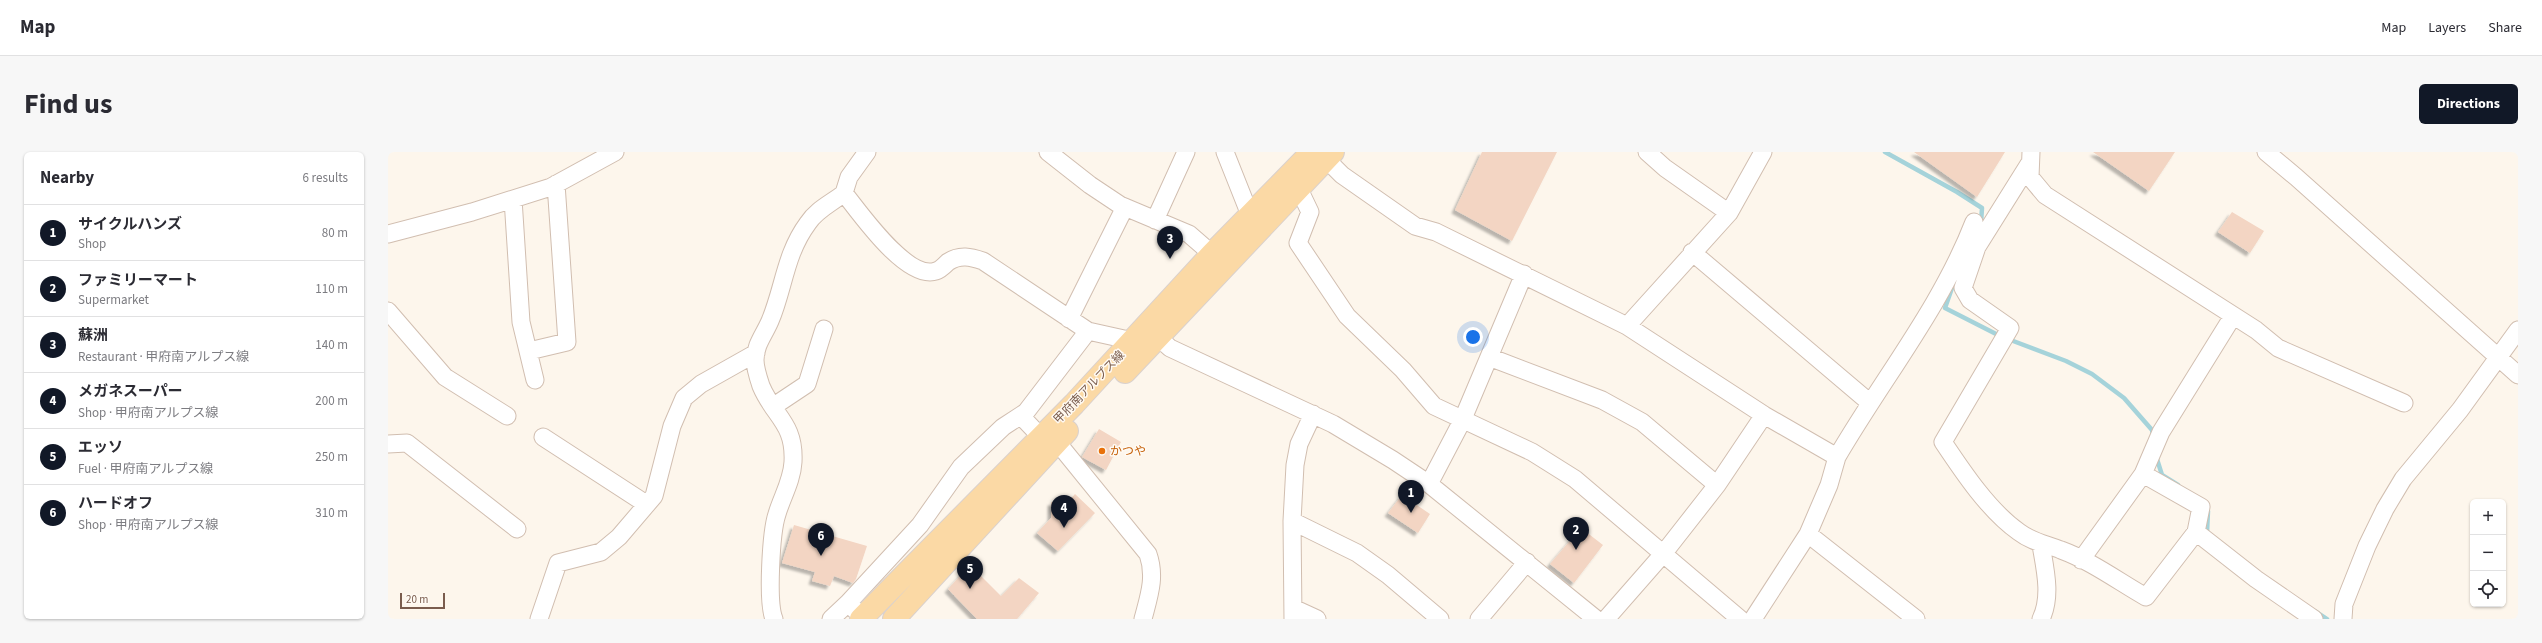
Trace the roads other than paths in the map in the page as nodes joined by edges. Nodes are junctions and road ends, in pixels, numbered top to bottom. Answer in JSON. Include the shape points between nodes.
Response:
{"nodes":[{"id":1,"x":615,"y":152,"type":"edge"},
{"id":2,"x":867,"y":152,"type":"edge"},
{"id":3,"x":1048,"y":152,"type":"edge"},
{"id":4,"x":1186,"y":152,"type":"edge"},
{"id":5,"x":1225,"y":152,"type":"edge"},
{"id":6,"x":1647,"y":152,"type":"edge"},
{"id":7,"x":1763,"y":152,"type":"edge"},
{"id":8,"x":2266,"y":152,"type":"edge"},
{"id":9,"x":1318,"y":154,"type":"edge"},
{"id":10,"x":2030,"y":158,"type":"edge"},
{"id":11,"x":556,"y":184,"type":"junction"},
{"id":12,"x":1299,"y":190,"type":"junction"},
{"id":13,"x":844,"y":193,"type":"junction"},
{"id":14,"x":513,"y":199,"type":"junction"},
{"id":15,"x":1124,"y":207,"type":"junction"},
{"id":16,"x":1729,"y":213,"type":"junction"},
{"id":17,"x":1250,"y":215,"type":"junction"},
{"id":18,"x":1155,"y":220,"type":"junction"},
{"id":19,"x":1974,"y":222,"type":"dead end"},
{"id":20,"x":388,"y":234,"type":"edge"},
{"id":21,"x":1692,"y":252,"type":"junction"},
{"id":22,"x":1212,"y":254,"type":"junction"},
{"id":23,"x":1524,"y":274,"type":"junction"},
{"id":24,"x":388,"y":311,"type":"edge"},
{"id":25,"x":2233,"y":316,"type":"junction"},
{"id":26,"x":1069,"y":319,"type":"junction"},
{"id":27,"x":1627,"y":326,"type":"junction"},
{"id":28,"x":824,"y":329,"type":"dead end"},
{"id":29,"x":2518,"y":330,"type":"edge"},
{"id":30,"x":1088,"y":331,"type":"junction"},
{"id":31,"x":1146,"y":335,"type":"junction"},
{"id":32,"x":529,"y":351,"type":"junction"},
{"id":33,"x":756,"y":353,"type":"junction"},
{"id":34,"x":1489,"y":357,"type":"junction"},
{"id":35,"x":2499,"y":357,"type":"junction"},
{"id":36,"x":2518,"y":375,"type":"edge"},
{"id":37,"x":535,"y":380,"type":"dead end"},
{"id":38,"x":1870,"y":402,"type":"junction"},
{"id":39,"x":2404,"y":402,"type":"dead end"},
{"id":40,"x":774,"y":406,"type":"junction"},
{"id":41,"x":1313,"y":414,"type":"junction"},
{"id":42,"x":1764,"y":415,"type":"junction"},
{"id":43,"x":507,"y":416,"type":"dead end"},
{"id":44,"x":1021,"y":416,"type":"junction"},
{"id":45,"x":1462,"y":421,"type":"junction"},
{"id":46,"x":542,"y":437,"type":"dead end"},
{"id":47,"x":1049,"y":440,"type":"junction"},
{"id":48,"x":388,"y":444,"type":"edge"},
{"id":49,"x":1837,"y":457,"type":"junction"},
{"id":50,"x":2143,"y":474,"type":"junction"},
{"id":51,"x":1429,"y":484,"type":"junction"},
{"id":52,"x":1717,"y":486,"type":"junction"},
{"id":53,"x":646,"y":504,"type":"junction"},
{"id":54,"x":1292,"y":521,"type":"junction"},
{"id":55,"x":517,"y":529,"type":"dead end"},
{"id":56,"x":2196,"y":532,"type":"junction"},
{"id":57,"x":1808,"y":534,"type":"junction"},
{"id":58,"x":2041,"y":545,"type":"junction"},
{"id":59,"x":1663,"y":554,"type":"junction"},
{"id":60,"x":2082,"y":560,"type":"junction"},
{"id":61,"x":1526,"y":562,"type":"junction"},
{"id":62,"x":1293,"y":613,"type":"edge"},
{"id":63,"x":859,"y":614,"type":"edge"},
{"id":64,"x":539,"y":619,"type":"edge"},
{"id":65,"x":774,"y":619,"type":"edge"},
{"id":66,"x":831,"y":619,"type":"edge"},
{"id":67,"x":894,"y":619,"type":"edge"},
{"id":68,"x":1143,"y":619,"type":"edge"},
{"id":69,"x":1317,"y":619,"type":"edge"},
{"id":70,"x":1440,"y":619,"type":"edge"},
{"id":71,"x":1479,"y":619,"type":"edge"},
{"id":72,"x":1596,"y":619,"type":"edge"},
{"id":73,"x":1606,"y":619,"type":"edge"},
{"id":74,"x":1740,"y":619,"type":"edge"},
{"id":75,"x":1753,"y":619,"type":"edge"},
{"id":76,"x":1916,"y":619,"type":"edge"},
{"id":77,"x":2041,"y":619,"type":"edge"},
{"id":78,"x":2314,"y":619,"type":"edge"},
{"id":79,"x":2343,"y":619,"type":"edge"}],
"edges":[{"from":1,"to":11,"type":"street"},
{"from":2,"to":13,"type":"street","via":[[849,177]]},
{"from":3,"to":15,"type":"street","via":[[1090,185]]},
{"from":4,"to":18,"type":"street"},
{"from":5,"to":17,"type":"street"},
{"from":6,"to":16,"type":"street","via":[[1665,168]]},
{"from":7,"to":16,"type":"street"},
{"from":8,"to":35,"type":"street"},
{"from":9,"to":12,"type":"main road","name":"甲府南アルプス線"},
{"from":9,"to":17,"type":"main road","name":"甲府南アルプス線"},
{"from":9,"to":23,"type":"street","via":[[1342,175],[1415,226],[1436,232]]},
{"from":10,"to":25,"type":"street","via":[[2030,177],[2045,195]]},
{"from":10,"to":58,"type":"street","via":[[1977,248],[1963,288],[1970,300],[2010,328],[1943,442],[1976,489],[2018,532]]},
{"from":11,"to":14,"type":"street"},
{"from":11,"to":32,"type":"street","via":[[566,342]]},
{"from":12,"to":31,"type":"main road","name":"甲府南アルプス線"},
{"from":12,"to":45,"type":"street","via":[[1310,212],[1298,243],[1347,316],[1403,370],[1434,406]]},
{"from":13,"to":26,"type":"street","via":[[877,234],[909,264],[925,272],[936,271],[953,259],[966,256],[983,261]]},
{"from":13,"to":33,"type":"street","via":[[822,208],[808,223],[798,240],[787,261],[770,321],[757,344]]},
{"from":14,"to":20,"type":"street"},
{"from":14,"to":32,"type":"street","via":[[521,322]]},
{"from":15,"to":18,"type":"street"},
{"from":15,"to":26,"type":"street"},
{"from":16,"to":21,"type":"street"},
{"from":17,"to":22,"type":"main road","name":"甲府南アルプス線"},
{"from":18,"to":22,"type":"street","via":[[1189,234]]},
{"from":19,"to":38,"type":"street","via":[[1932,310]]},
{"from":21,"to":27,"type":"street"},
{"from":21,"to":38,"type":"street"},
{"from":22,"to":31,"type":"main road","name":"甲府南アルプス線"},
{"from":23,"to":27,"type":"street"},
{"from":23,"to":34,"type":"street"},
{"from":24,"to":43,"type":"street","via":[[445,377]]},
{"from":25,"to":39,"type":"street","via":[[2278,348]]},
{"from":25,"to":50,"type":"street","via":[[2161,432]]},
{"from":26,"to":30,"type":"street"},
{"from":27,"to":42,"type":"street"},
{"from":28,"to":40,"type":"street","via":[[807,384]]},
{"from":29,"to":35,"type":"street"},
{"from":30,"to":31,"type":"street"},
{"from":30,"to":44,"type":"street"},
{"from":31,"to":41,"type":"street"},
{"from":31,"to":47,"type":"main road","name":"甲府南アルプス線"},
{"from":32,"to":37,"type":"street"},
{"from":33,"to":40,"type":"street","via":[[754,361],[762,387]]},
{"from":33,"to":53,"type":"street","via":[[701,384],[684,398],[672,426],[654,496]]},
{"from":34,"to":45,"type":"street"},
{"from":34,"to":52,"type":"street","via":[[1602,400],[1629,414],[1642,422]]},
{"from":35,"to":36,"type":"street"},
{"from":35,"to":79,"type":"street","via":[[2404,479],[2385,509],[2344,604]]},
{"from":38,"to":49,"type":"street"},
{"from":40,"to":65,"type":"street","via":[[793,441],[793,464],[788,486],[776,515],[770,587]]},
{"from":41,"to":51,"type":"street"},
{"from":41,"to":54,"type":"street","via":[[1299,444],[1295,465]]},
{"from":42,"to":49,"type":"street"},
{"from":42,"to":52,"type":"street"},
{"from":44,"to":47,"type":"street"},
{"from":44,"to":63,"type":"street","via":[[1003,428],[961,467]]},
{"from":45,"to":51,"type":"street"},
{"from":45,"to":59,"type":"street","via":[[1532,452],[1575,479]]},
{"from":46,"to":53,"type":"street"},
{"from":47,"to":63,"type":"main road","name":"甲府南アルプス線"},
{"from":47,"to":67,"type":"main road","name":"甲府南アルプス線"},
{"from":47,"to":68,"type":"street","via":[[1148,554],[1153,567],[1152,584]]},
{"from":48,"to":55,"type":"street","via":[[407,443]]},
{"from":49,"to":57,"type":"street","via":[[1829,485]]},
{"from":50,"to":56,"type":"street","via":[[2201,507]]},
{"from":50,"to":60,"type":"street"},
{"from":51,"to":61,"type":"street"},
{"from":52,"to":59,"type":"street"},
{"from":53,"to":64,"type":"street","via":[[619,537],[601,552],[558,563]]},
{"from":54,"to":62,"type":"street"},
{"from":54,"to":70,"type":"street","via":[[1357,553],[1388,575]]},
{"from":56,"to":60,"type":"street","via":[[2146,597]]},
{"from":56,"to":78,"type":"street","via":[[2256,579]]},
{"from":57,"to":75,"type":"street"},
{"from":57,"to":76,"type":"street"},
{"from":58,"to":60,"type":"street","via":[[2060,549]]},
{"from":58,"to":77,"type":"street","via":[[2047,595]]},
{"from":59,"to":73,"type":"street"},
{"from":59,"to":74,"type":"street"},
{"from":61,"to":71,"type":"street"},
{"from":61,"to":72,"type":"street"},
{"from":62,"to":69,"type":"street"},
{"from":63,"to":66,"type":"street"}]}
